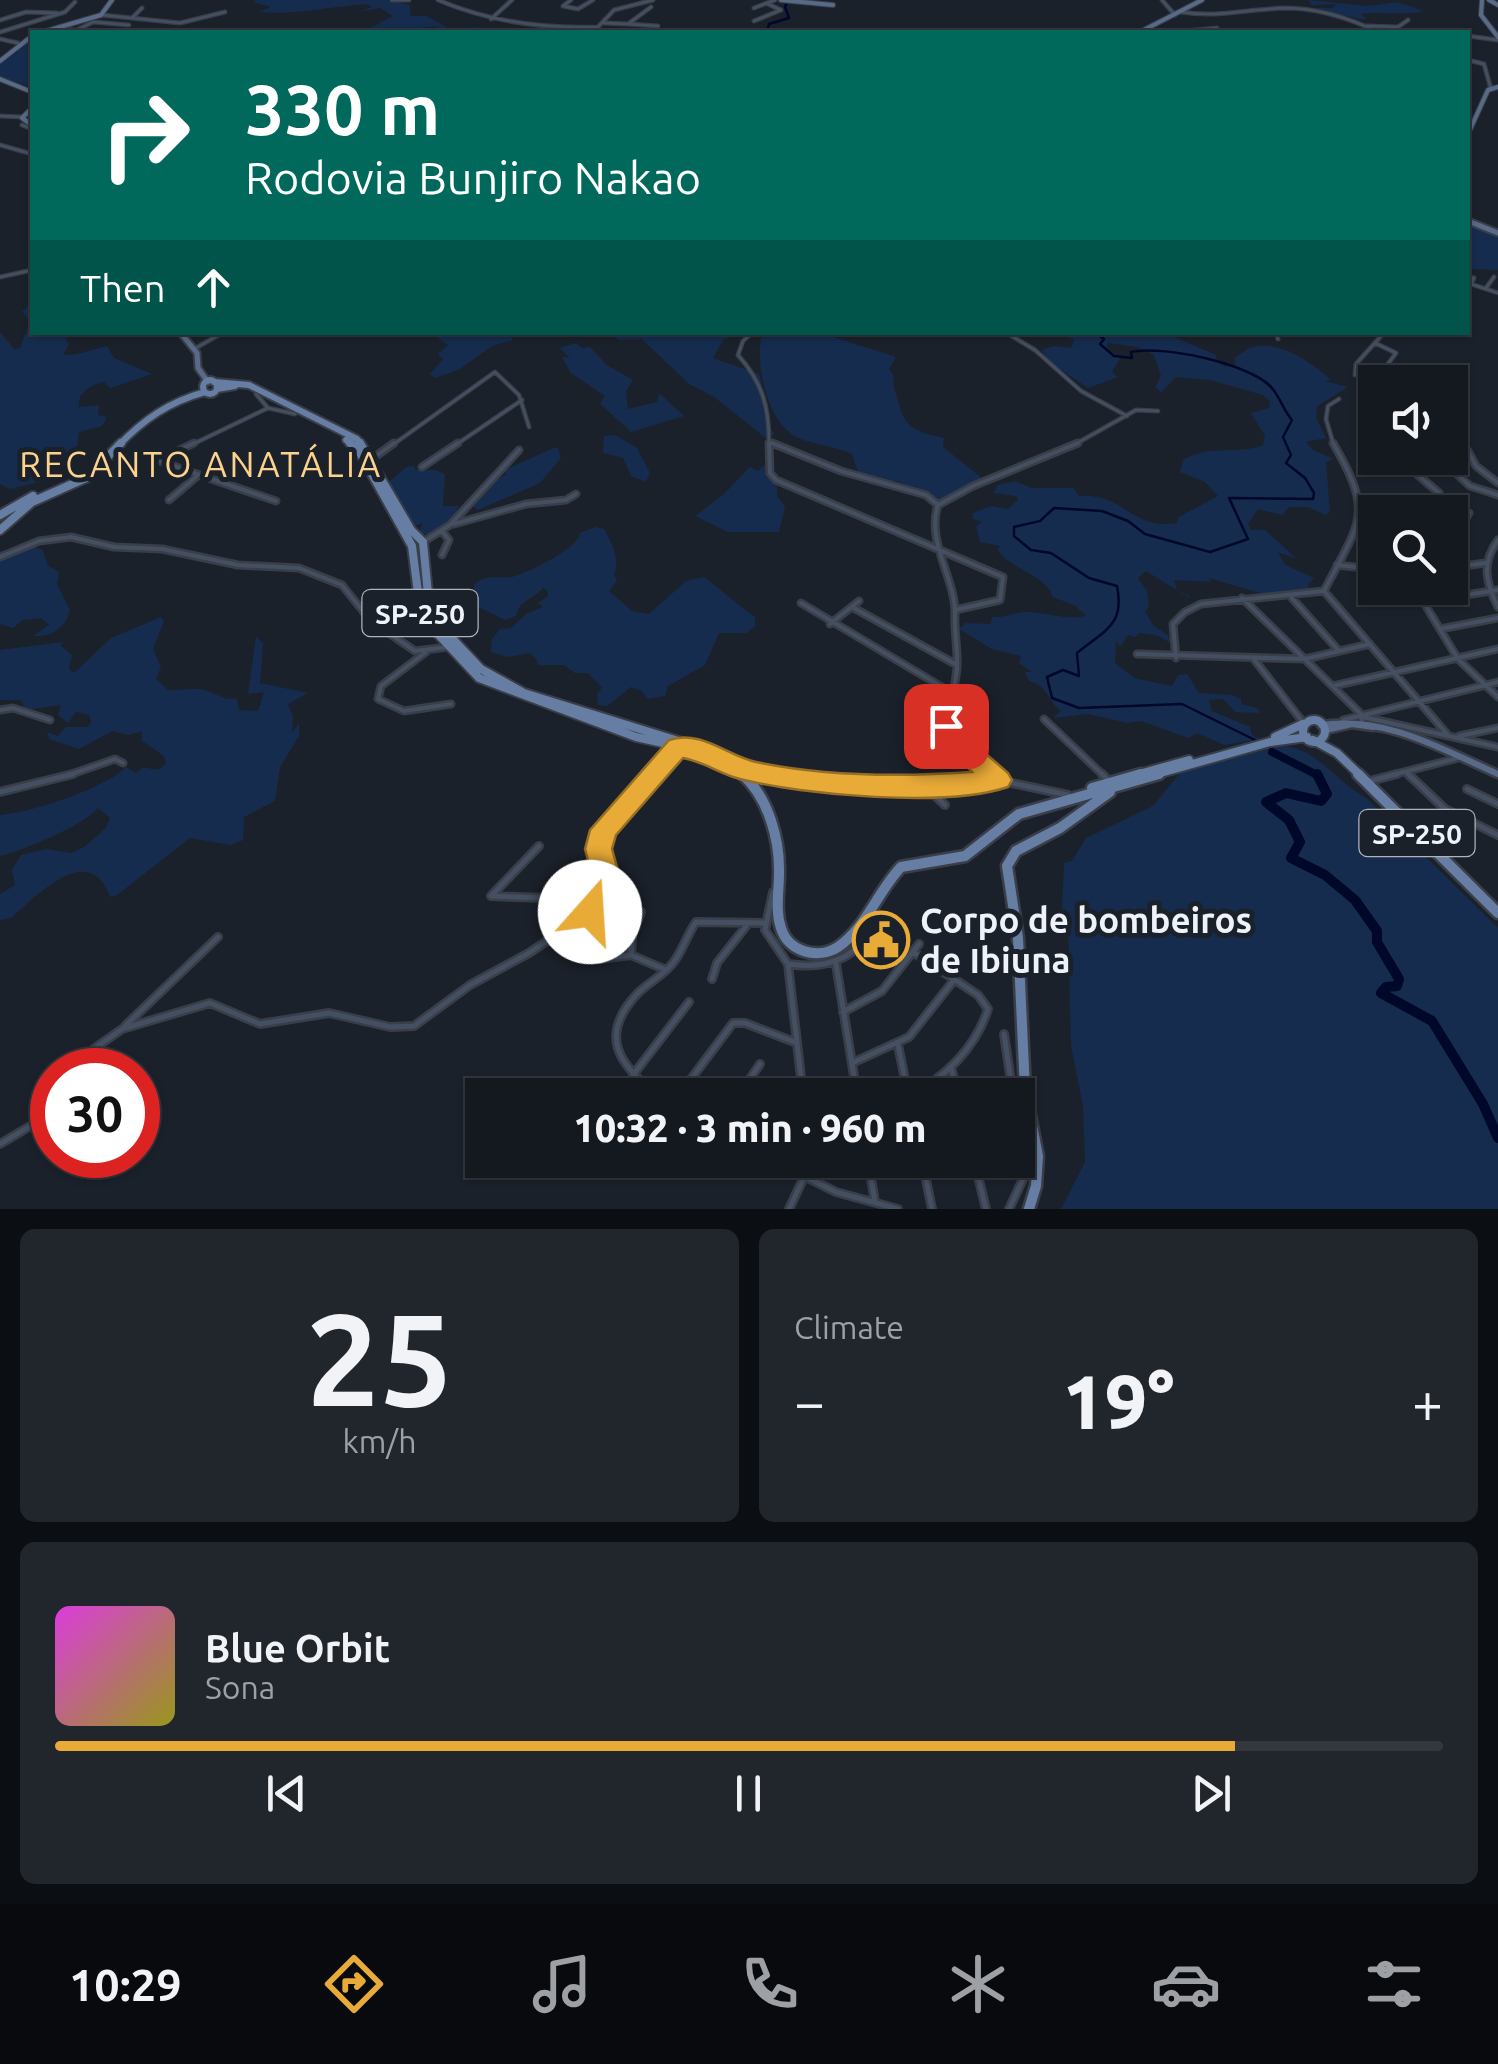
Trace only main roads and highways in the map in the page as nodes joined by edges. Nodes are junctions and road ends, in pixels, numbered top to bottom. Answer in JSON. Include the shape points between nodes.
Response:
{"nodes":[{"id":1,"x":209,"y":386,"type":"junction"},
{"id":2,"x":0,"y":515,"type":"edge"},
{"id":3,"x":0,"y":530,"type":"edge"},
{"id":4,"x":1303,"y":724,"type":"junction"},
{"id":5,"x":1324,"y":729,"type":"junction"},
{"id":6,"x":1310,"y":738,"type":"junction"},
{"id":7,"x":1338,"y":753,"type":"junction"},
{"id":8,"x":714,"y":754,"type":"junction"},
{"id":9,"x":1128,"y":784,"type":"junction"},
{"id":10,"x":1106,"y":787,"type":"junction"},
{"id":11,"x":1055,"y":802,"type":"junction"},
{"id":12,"x":1091,"y":805,"type":"junction"},
{"id":13,"x":1498,"y":913,"type":"edge"},
{"id":14,"x":1029,"y":1209,"type":"edge"}],
"edges":[{"from":1,"to":2,"type":"main road","via":[[136,420],[84,475]]},
{"from":1,"to":3,"type":"main road","via":[[144,419],[88,476],[32,502]]},
{"from":1,"to":8,"type":"main road","via":[[248,385],[357,440],[423,542],[428,612],[490,675]]},
{"from":1,"to":8,"type":"main road","number":"SP-250","via":[[238,386],[358,449],[416,556],[420,616],[479,678],[636,737]]},
{"from":4,"to":5,"type":"main road"},
{"from":4,"to":6,"type":"main road"},
{"from":4,"to":10,"type":"main road"},
{"from":5,"to":6,"type":"main road","number":"SP-250","via":[[1322,740]]},
{"from":5,"to":7,"type":"main road","number":"SP-250"},
{"from":6,"to":7,"type":"main road","number":"SP-250"},
{"from":6,"to":9,"type":"main road","number":"SP-250","via":[[1270,742]]},
{"from":7,"to":13,"type":"main road","number":"SP-250"},
{"from":8,"to":11,"type":"main road","number":"SP-250","via":[[737,768],[764,805],[780,868],[779,926],[799,950],[818,954],[838,948],[902,867],[965,856],[1010,818]]},
{"from":9,"to":10,"type":"main road","number":"SP-250"},
{"from":9,"to":12,"type":"main road"},
{"from":10,"to":11,"type":"main road","number":"SP-250"},
{"from":10,"to":11,"type":"main road","number":"SP-250"},
{"from":10,"to":12,"type":"main road"},
{"from":12,"to":14,"type":"main road","via":[[1016,851],[1007,866],[1018,938],[1025,1090],[1038,1156]]}]}
